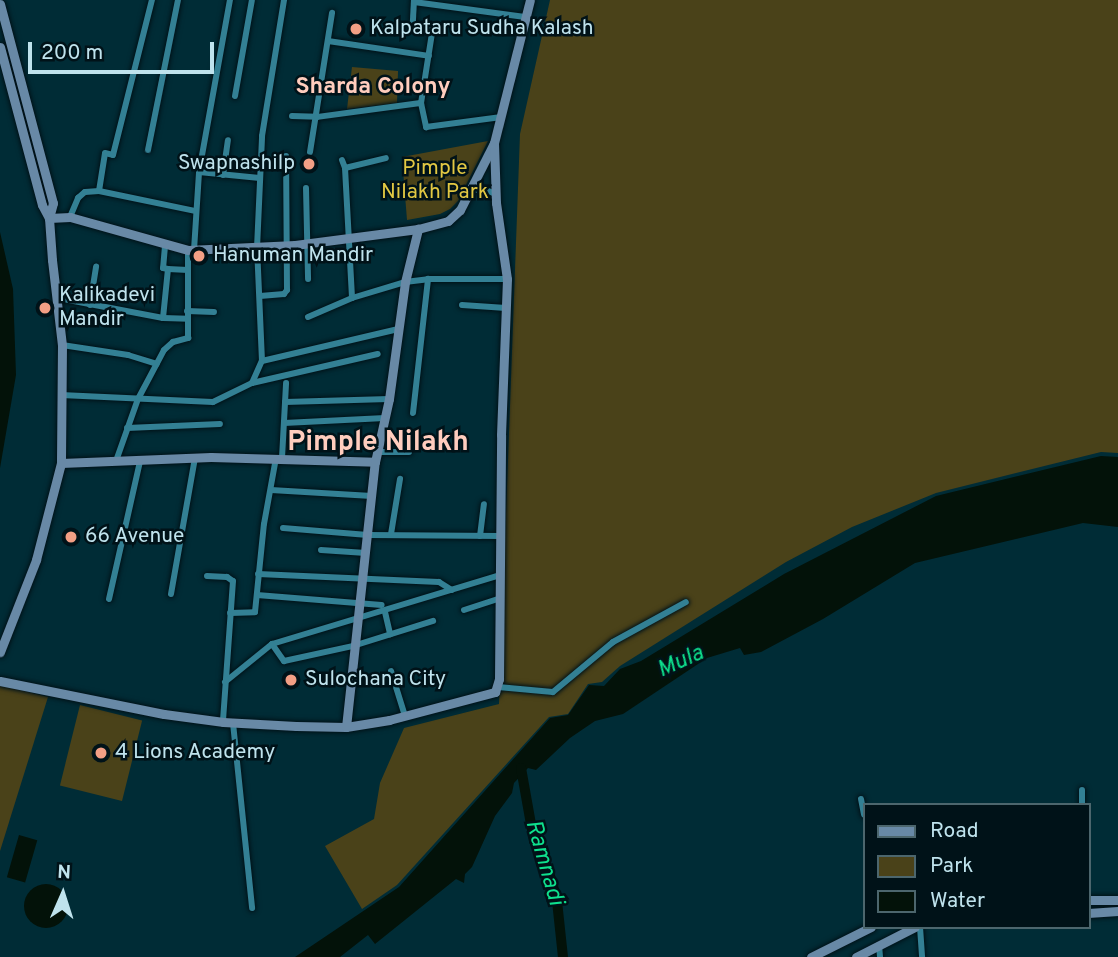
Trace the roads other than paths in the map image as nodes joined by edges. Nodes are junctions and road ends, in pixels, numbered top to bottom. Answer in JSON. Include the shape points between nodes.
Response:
{"nodes":[{"id":1,"x":152,"y":0,"type":"edge"},
{"id":2,"x":178,"y":0,"type":"edge"},
{"id":3,"x":230,"y":0,"type":"edge"},
{"id":4,"x":252,"y":0,"type":"edge"},
{"id":5,"x":284,"y":0,"type":"edge"},
{"id":6,"x":530,"y":0,"type":"edge"},
{"id":7,"x":414,"y":1,"type":"edge"},
{"id":8,"x":0,"y":4,"type":"edge"},
{"id":9,"x":332,"y":13,"type":"dead end"},
{"id":10,"x":525,"y":17,"type":"junction"},
{"id":11,"x":328,"y":41,"type":"junction"},
{"id":12,"x":0,"y":47,"type":"edge"},
{"id":13,"x":429,"y":55,"type":"junction"},
{"id":14,"x":235,"y":96,"type":"dead end"},
{"id":15,"x":421,"y":103,"type":"junction"},
{"id":16,"x":292,"y":116,"type":"dead end"},
{"id":17,"x":317,"y":117,"type":"junction"},
{"id":18,"x":501,"y":117,"type":"junction"},
{"id":19,"x":228,"y":140,"type":"dead end"},
{"id":20,"x":494,"y":143,"type":"junction"},
{"id":21,"x":148,"y":149,"type":"dead end"},
{"id":22,"x":310,"y":152,"type":"dead end"},
{"id":23,"x":286,"y":156,"type":"dead end"},
{"id":24,"x":386,"y":158,"type":"dead end"},
{"id":25,"x":342,"y":160,"type":"dead end"},
{"id":26,"x":345,"y":168,"type":"junction"},
{"id":27,"x":199,"y":173,"type":"junction"},
{"id":28,"x":223,"y":175,"type":"junction"},
{"id":29,"x":260,"y":178,"type":"junction"},
{"id":30,"x":306,"y":188,"type":"dead end"},
{"id":31,"x":471,"y":190,"type":"junction"},
{"id":32,"x":99,"y":191,"type":"junction"},
{"id":33,"x":495,"y":194,"type":"junction"},
{"id":34,"x":196,"y":211,"type":"junction"},
{"id":35,"x":70,"y":217,"type":"junction"},
{"id":36,"x":49,"y":218,"type":"junction"},
{"id":37,"x":418,"y":229,"type":"junction"},
{"id":38,"x":348,"y":240,"type":"junction"},
{"id":39,"x":307,"y":244,"type":"junction"},
{"id":40,"x":165,"y":246,"type":"junction"},
{"id":41,"x":286,"y":246,"type":"junction"},
{"id":42,"x":257,"y":248,"type":"junction"},
{"id":43,"x":191,"y":250,"type":"junction"},
{"id":44,"x":96,"y":266,"type":"dead end"},
{"id":45,"x":168,"y":269,"type":"junction"},
{"id":46,"x":188,"y":270,"type":"junction"},
{"id":47,"x":428,"y":278,"type":"junction"},
{"id":48,"x":308,"y":279,"type":"dead end"},
{"id":49,"x":507,"y":279,"type":"junction"},
{"id":50,"x":405,"y":282,"type":"junction"},
{"id":51,"x":260,"y":296,"type":"junction"},
{"id":52,"x":58,"y":298,"type":"junction"},
{"id":53,"x":352,"y":298,"type":"junction"},
{"id":54,"x":90,"y":305,"type":"junction"},
{"id":55,"x":462,"y":305,"type":"dead end"},
{"id":56,"x":506,"y":308,"type":"junction"},
{"id":57,"x":187,"y":311,"type":"junction"},
{"id":58,"x":214,"y":312,"type":"dead end"},
{"id":59,"x":308,"y":317,"type":"dead end"},
{"id":60,"x":163,"y":318,"type":"junction"},
{"id":61,"x":188,"y":319,"type":"junction"},
{"id":62,"x":398,"y":329,"type":"junction"},
{"id":63,"x":62,"y":345,"type":"junction"},
{"id":64,"x":378,"y":354,"type":"dead end"},
{"id":65,"x":262,"y":361,"type":"junction"},
{"id":66,"x":157,"y":364,"type":"junction"},
{"id":67,"x":251,"y":383,"type":"junction"},
{"id":68,"x":286,"y":383,"type":"dead end"},
{"id":69,"x":61,"y":395,"type":"junction"},
{"id":70,"x":138,"y":399,"type":"junction"},
{"id":71,"x":389,"y":399,"type":"junction"},
{"id":72,"x":285,"y":402,"type":"junction"},
{"id":73,"x":413,"y":413,"type":"dead end"},
{"id":74,"x":384,"y":418,"type":"junction"},
{"id":75,"x":284,"y":423,"type":"junction"},
{"id":76,"x":220,"y":424,"type":"dead end"},
{"id":77,"x":127,"y":428,"type":"junction"},
{"id":78,"x":379,"y":452,"type":"junction"},
{"id":79,"x":409,"y":452,"type":"dead end"},
{"id":80,"x":195,"y":458,"type":"junction"},
{"id":81,"x":279,"y":458,"type":"junction"},
{"id":82,"x":116,"y":461,"type":"junction"},
{"id":83,"x":140,"y":461,"type":"junction"},
{"id":84,"x":375,"y":462,"type":"junction"},
{"id":85,"x":61,"y":463,"type":"junction"},
{"id":86,"x":400,"y":480,"type":"dead end"},
{"id":87,"x":271,"y":490,"type":"junction"},
{"id":88,"x":372,"y":496,"type":"junction"},
{"id":89,"x":484,"y":504,"type":"dead end"},
{"id":90,"x":283,"y":528,"type":"dead end"},
{"id":91,"x":391,"y":534,"type":"junction"},
{"id":92,"x":368,"y":535,"type":"junction"},
{"id":93,"x":480,"y":536,"type":"junction"},
{"id":94,"x":501,"y":536,"type":"junction"},
{"id":95,"x":321,"y":550,"type":"dead end"},
{"id":96,"x":366,"y":553,"type":"junction"},
{"id":97,"x":258,"y":574,"type":"junction"},
{"id":98,"x":500,"y":575,"type":"junction"},
{"id":99,"x":207,"y":576,"type":"dead end"},
{"id":100,"x":364,"y":578,"type":"junction"},
{"id":101,"x":452,"y":590,"type":"junction"},
{"id":102,"x":171,"y":594,"type":"dead end"},
{"id":103,"x":257,"y":595,"type":"junction"},
{"id":104,"x":500,"y":598,"type":"junction"},
{"id":105,"x":109,"y":599,"type":"dead end"},
{"id":106,"x":686,"y":602,"type":"dead end"},
{"id":107,"x":361,"y":604,"type":"junction"},
{"id":108,"x":383,"y":609,"type":"junction"},
{"id":109,"x":464,"y":610,"type":"dead end"},
{"id":110,"x":230,"y":613,"type":"junction"},
{"id":111,"x":358,"y":620,"type":"junction"},
{"id":112,"x":433,"y":621,"type":"dead end"},
{"id":113,"x":390,"y":634,"type":"junction"},
{"id":114,"x":272,"y":644,"type":"junction"},
{"id":115,"x":353,"y":646,"type":"junction"},
{"id":116,"x":0,"y":652,"type":"edge"},
{"id":117,"x":391,"y":671,"type":"dead end"},
{"id":118,"x":0,"y":681,"type":"edge"},
{"id":119,"x":225,"y":682,"type":"junction"},
{"id":120,"x":498,"y":687,"type":"junction"},
{"id":121,"x":405,"y":716,"type":"junction"},
{"id":122,"x":228,"y":723,"type":"junction"},
{"id":123,"x":345,"y":727,"type":"junction"},
{"id":124,"x":1082,"y":790,"type":"dead end"},
{"id":125,"x":861,"y":799,"type":"dead end"},
{"id":126,"x":1082,"y":803,"type":"edge"},
{"id":127,"x":862,"y":804,"type":"edge"},
{"id":128,"x":1090,"y":900,"type":"edge"},
{"id":129,"x":1118,"y":901,"type":"edge"},
{"id":130,"x":251,"y":908,"type":"dead end"},
{"id":131,"x":1118,"y":911,"type":"edge"},
{"id":132,"x":1090,"y":912,"type":"edge"},
{"id":133,"x":865,"y":929,"type":"edge"},
{"id":134,"x":913,"y":929,"type":"edge"},
{"id":135,"x":917,"y":929,"type":"edge"},
{"id":136,"x":879,"y":945,"type":"junction"},
{"id":137,"x":811,"y":957,"type":"edge"},
{"id":138,"x":856,"y":957,"type":"edge"},
{"id":139,"x":880,"y":957,"type":"edge"},
{"id":140,"x":922,"y":957,"type":"edge"}],
"edges":[{"from":1,"to":32,"type":"street","via":[[113,155],[105,153]]},
{"from":2,"to":21,"type":"street"},
{"from":3,"to":27,"type":"street"},
{"from":4,"to":14,"type":"street"},
{"from":5,"to":29,"type":"street","via":[[262,136]]},
{"from":6,"to":10,"type":"street"},
{"from":7,"to":10,"type":"street"},
{"from":7,"to":13,"type":"street","via":[[415,24],[431,30]]},
{"from":8,"to":36,"type":"street","via":[[53,203]]},
{"from":9,"to":11,"type":"street"},
{"from":10,"to":18,"type":"street"},
{"from":11,"to":13,"type":"street"},
{"from":11,"to":17,"type":"street"},
{"from":12,"to":36,"type":"street"},
{"from":13,"to":15,"type":"street"},
{"from":15,"to":17,"type":"street"},
{"from":15,"to":18,"type":"street","via":[[426,127]]},
{"from":16,"to":17,"type":"street"},
{"from":17,"to":22,"type":"street"},
{"from":18,"to":20,"type":"street"},
{"from":19,"to":28,"type":"street"},
{"from":20,"to":31,"type":"street"},
{"from":20,"to":33,"type":"street"},
{"from":23,"to":41,"type":"street"},
{"from":24,"to":26,"type":"street"},
{"from":25,"to":26,"type":"street"},
{"from":26,"to":38,"type":"street"},
{"from":27,"to":28,"type":"street"},
{"from":27,"to":34,"type":"street"},
{"from":28,"to":29,"type":"street"},
{"from":29,"to":42,"type":"street"},
{"from":30,"to":39,"type":"street"},
{"from":31,"to":33,"type":"street"},
{"from":31,"to":37,"type":"street","via":[[455,216]]},
{"from":32,"to":34,"type":"street"},
{"from":32,"to":35,"type":"street","via":[[78,198]]},
{"from":33,"to":49,"type":"street"},
{"from":34,"to":43,"type":"street"},
{"from":35,"to":36,"type":"street"},
{"from":35,"to":40,"type":"street"},
{"from":36,"to":52,"type":"street"},
{"from":37,"to":38,"type":"street"},
{"from":37,"to":50,"type":"street"},
{"from":38,"to":39,"type":"street"},
{"from":38,"to":53,"type":"street"},
{"from":39,"to":41,"type":"street"},
{"from":39,"to":48,"type":"street"},
{"from":40,"to":43,"type":"street"},
{"from":40,"to":45,"type":"street","via":[[163,268]]},
{"from":41,"to":42,"type":"street"},
{"from":41,"to":51,"type":"street","via":[[286,293]]},
{"from":42,"to":43,"type":"street"},
{"from":42,"to":51,"type":"street"},
{"from":43,"to":46,"type":"street"},
{"from":44,"to":54,"type":"street"},
{"from":45,"to":46,"type":"street"},
{"from":45,"to":60,"type":"street"},
{"from":46,"to":57,"type":"street"},
{"from":47,"to":49,"type":"street"},
{"from":47,"to":50,"type":"street"},
{"from":47,"to":73,"type":"street"},
{"from":49,"to":56,"type":"street"},
{"from":50,"to":53,"type":"street"},
{"from":50,"to":62,"type":"street"},
{"from":51,"to":65,"type":"street"},
{"from":52,"to":54,"type":"street"},
{"from":52,"to":63,"type":"street"},
{"from":53,"to":59,"type":"street"},
{"from":54,"to":60,"type":"street"},
{"from":55,"to":56,"type":"street"},
{"from":56,"to":94,"type":"street"},
{"from":57,"to":58,"type":"street"},
{"from":57,"to":61,"type":"street"},
{"from":60,"to":61,"type":"street"},
{"from":61,"to":66,"type":"street","via":[[188,338],[173,342]]},
{"from":62,"to":65,"type":"street"},
{"from":62,"to":71,"type":"street"},
{"from":63,"to":66,"type":"street"},
{"from":63,"to":69,"type":"street"},
{"from":64,"to":67,"type":"street"},
{"from":65,"to":67,"type":"street"},
{"from":66,"to":70,"type":"street"},
{"from":67,"to":70,"type":"street","via":[[213,402]]},
{"from":68,"to":72,"type":"street"},
{"from":69,"to":70,"type":"street"},
{"from":69,"to":85,"type":"street"},
{"from":70,"to":77,"type":"street"},
{"from":71,"to":72,"type":"street"},
{"from":71,"to":74,"type":"street"},
{"from":72,"to":75,"type":"street"},
{"from":74,"to":75,"type":"street"},
{"from":74,"to":78,"type":"street"},
{"from":75,"to":81,"type":"street"},
{"from":76,"to":77,"type":"street"},
{"from":77,"to":82,"type":"street"},
{"from":78,"to":79,"type":"street"},
{"from":78,"to":84,"type":"street"},
{"from":80,"to":81,"type":"street"},
{"from":80,"to":83,"type":"street"},
{"from":80,"to":102,"type":"street"},
{"from":81,"to":84,"type":"street"},
{"from":81,"to":87,"type":"street"},
{"from":82,"to":83,"type":"street"},
{"from":82,"to":85,"type":"street"},
{"from":83,"to":105,"type":"street"},
{"from":84,"to":88,"type":"street"},
{"from":85,"to":116,"type":"street","via":[[36,560]]},
{"from":86,"to":91,"type":"street"},
{"from":87,"to":88,"type":"street"},
{"from":87,"to":97,"type":"street"},
{"from":88,"to":92,"type":"street"},
{"from":89,"to":93,"type":"street"},
{"from":90,"to":92,"type":"street"},
{"from":91,"to":92,"type":"street"},
{"from":91,"to":93,"type":"street"},
{"from":92,"to":96,"type":"street"},
{"from":93,"to":94,"type":"street"},
{"from":94,"to":98,"type":"street"},
{"from":95,"to":96,"type":"street"},
{"from":96,"to":100,"type":"street"},
{"from":97,"to":100,"type":"street"},
{"from":97,"to":103,"type":"street"},
{"from":98,"to":101,"type":"street"},
{"from":98,"to":104,"type":"street"},
{"from":99,"to":110,"type":"street","via":[[232,578]]},
{"from":100,"to":101,"type":"street","via":[[439,582]]},
{"from":100,"to":107,"type":"street"},
{"from":101,"to":108,"type":"street"},
{"from":103,"to":107,"type":"street"},
{"from":103,"to":110,"type":"street","via":[[255,612]]},
{"from":104,"to":109,"type":"street"},
{"from":104,"to":120,"type":"street"},
{"from":106,"to":120,"type":"street","via":[[613,642],[553,692]]},
{"from":107,"to":108,"type":"street"},
{"from":107,"to":111,"type":"street"},
{"from":108,"to":111,"type":"street"},
{"from":108,"to":113,"type":"street"},
{"from":110,"to":119,"type":"street"},
{"from":111,"to":114,"type":"street"},
{"from":111,"to":115,"type":"street"},
{"from":112,"to":113,"type":"street"},
{"from":113,"to":115,"type":"street"},
{"from":114,"to":115,"type":"street","via":[[284,662]]},
{"from":114,"to":119,"type":"street"},
{"from":115,"to":123,"type":"street"},
{"from":117,"to":121,"type":"street"},
{"from":118,"to":122,"type":"street"},
{"from":119,"to":122,"type":"street"},
{"from":120,"to":121,"type":"street","via":[[487,696]]},
{"from":121,"to":123,"type":"street"},
{"from":122,"to":123,"type":"street"},
{"from":122,"to":130,"type":"street"},
{"from":124,"to":126,"type":"street"},
{"from":125,"to":127,"type":"street"},
{"from":128,"to":129,"type":"street"},
{"from":131,"to":132,"type":"street"},
{"from":133,"to":137,"type":"street"},
{"from":134,"to":136,"type":"street"},
{"from":135,"to":140,"type":"street"},
{"from":136,"to":138,"type":"street"},
{"from":136,"to":139,"type":"street"}]}
